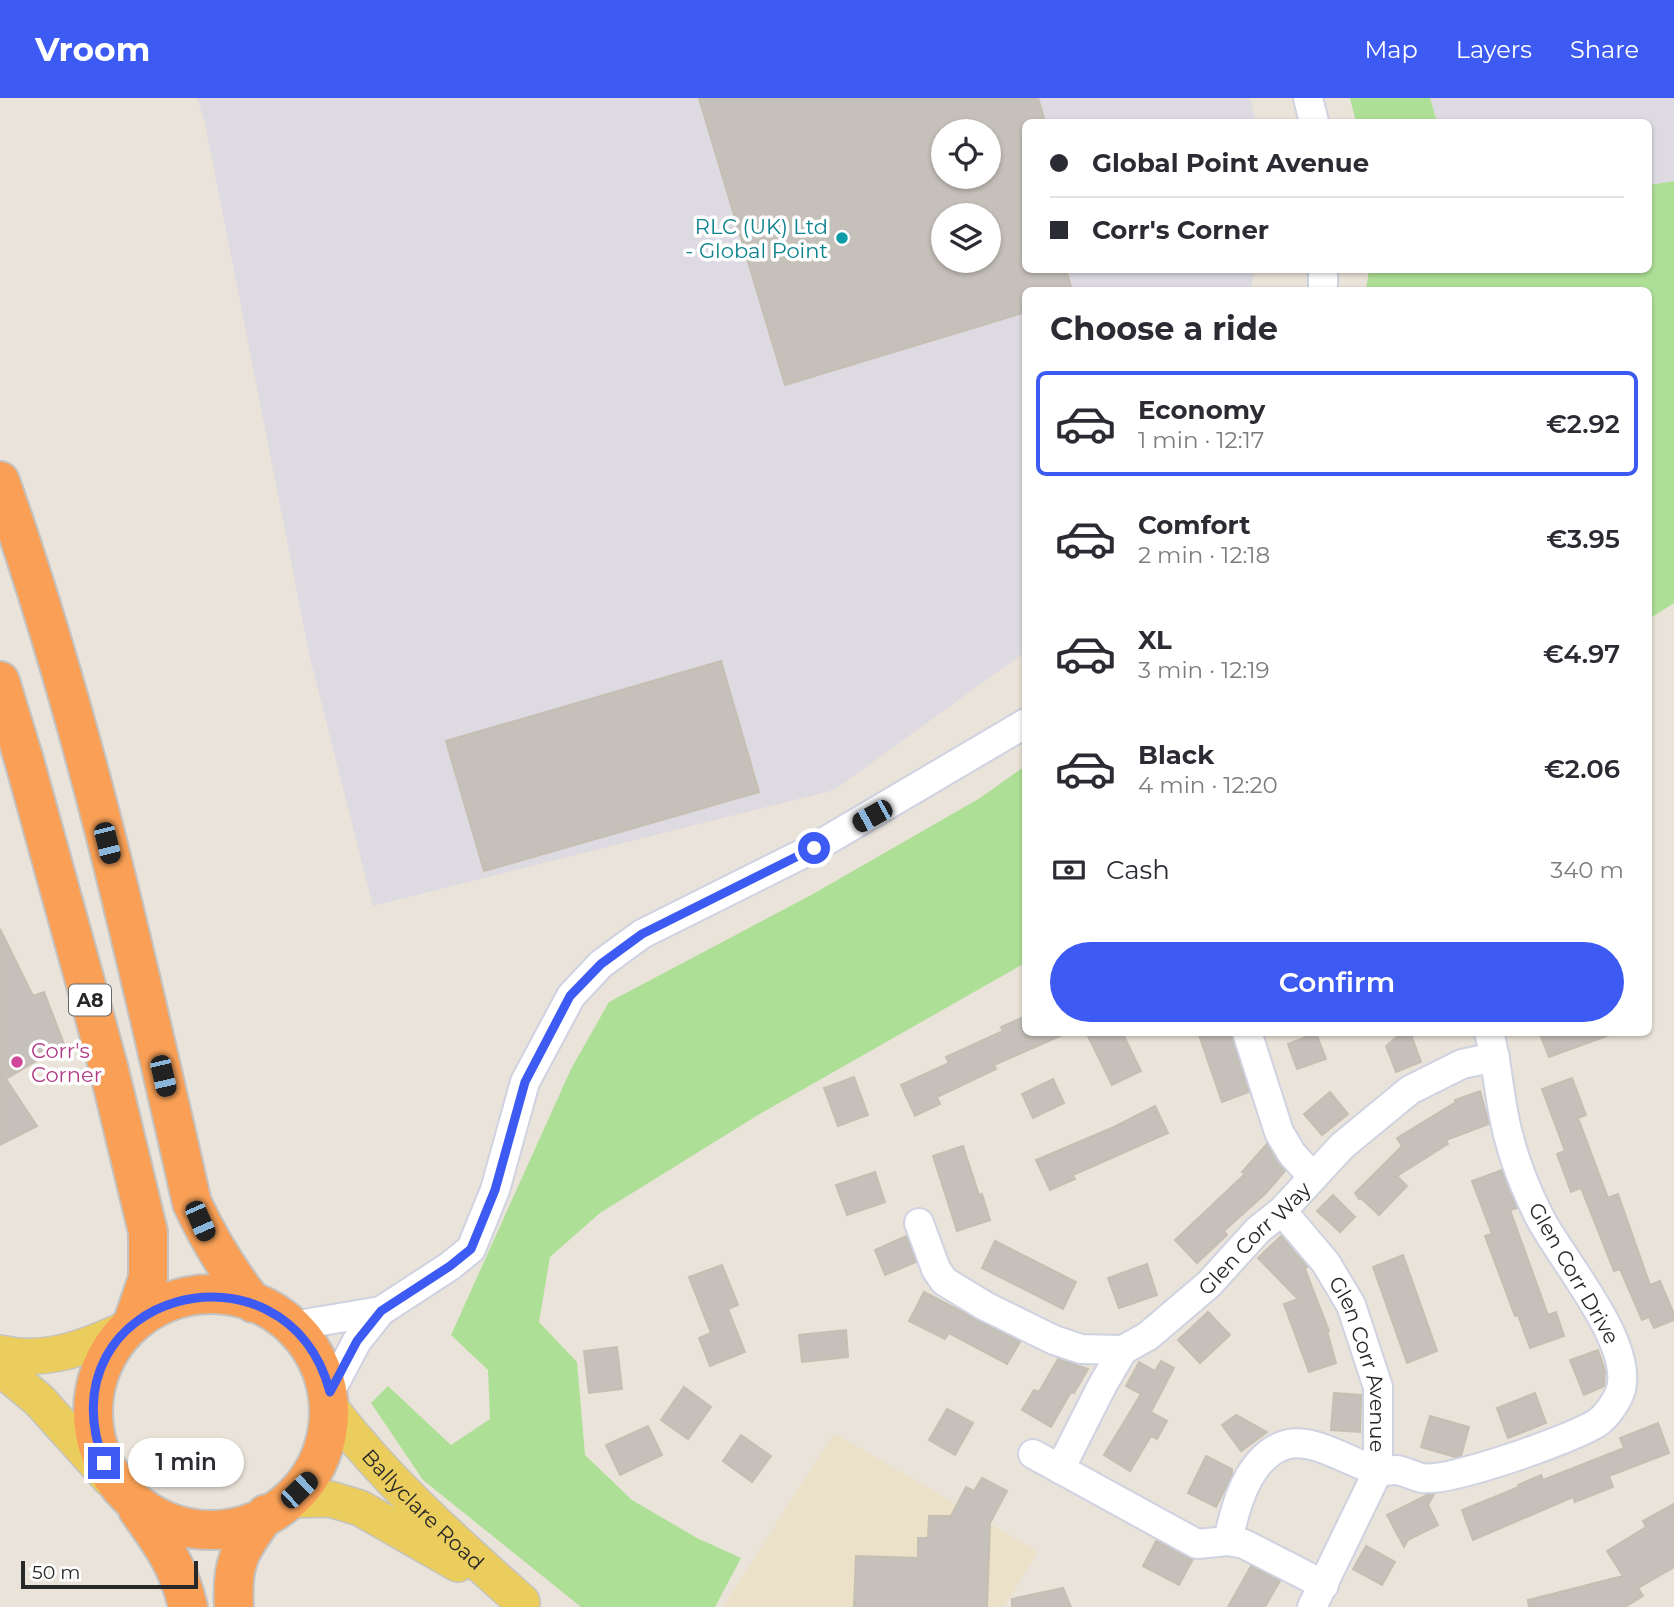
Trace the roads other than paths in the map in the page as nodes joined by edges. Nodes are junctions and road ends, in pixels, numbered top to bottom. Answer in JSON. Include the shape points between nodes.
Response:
{"nodes":[{"id":1,"x":1308,"y":98,"type":"edge"},
{"id":2,"x":1313,"y":119,"type":"edge"},
{"id":3,"x":0,"y":481,"type":"edge"},
{"id":4,"x":0,"y":681,"type":"edge"},
{"id":5,"x":1022,"y":725,"type":"edge"},
{"id":6,"x":1248,"y":1036,"type":"edge"},
{"id":7,"x":1492,"y":1045,"type":"edge"},
{"id":8,"x":1313,"y":1177,"type":"junction"},
{"id":9,"x":1282,"y":1211,"type":"junction"},
{"id":10,"x":919,"y":1223,"type":"dead end"},
{"id":11,"x":253,"y":1303,"type":"junction"},
{"id":12,"x":381,"y":1311,"type":"junction"},
{"id":13,"x":130,"y":1325,"type":"junction"},
{"id":14,"x":292,"y":1326,"type":"junction"},
{"id":15,"x":1123,"y":1350,"type":"junction"},
{"id":16,"x":0,"y":1353,"type":"edge"},
{"id":17,"x":0,"y":1368,"type":"edge"},
{"id":18,"x":331,"y":1401,"type":"junction"},
{"id":19,"x":1033,"y":1454,"type":"dead end"},
{"id":20,"x":1060,"y":1469,"type":"junction"},
{"id":21,"x":1378,"y":1471,"type":"junction"},
{"id":22,"x":110,"y":1479,"type":"junction"},
{"id":23,"x":277,"y":1507,"type":"junction"},
{"id":24,"x":138,"y":1510,"type":"junction"},
{"id":25,"x":1228,"y":1541,"type":"junction"},
{"id":26,"x":1318,"y":1596,"type":"edge"},
{"id":27,"x":526,"y":1604,"type":"edge"},
{"id":28,"x":188,"y":1607,"type":"edge"},
{"id":29,"x":234,"y":1607,"type":"edge"}],
"edges":[{"from":1,"to":2,"type":"street"},
{"from":3,"to":11,"type":"highway","number":"A8","via":[[34,577],[80,737],[135,949],[192,1203],[208,1239]]},
{"from":4,"to":13,"type":"highway","number":"A8","via":[[103,1046],[148,1232],[148,1278]]},
{"from":5,"to":12,"type":"street","via":[[814,848],[642,934],[601,964],[570,996],[525,1082],[495,1190],[471,1249]]},
{"from":6,"to":8,"type":"street","via":[[1279,1132]]},
{"from":7,"to":8,"type":"street","name":"Glen Corr Way","via":[[1410,1090],[1342,1146]]},
{"from":7,"to":21,"type":"street","name":"Glen Corr Drive","via":[[1503,1113],[1521,1174],[1538,1215],[1620,1355],[1621,1390],[1597,1423],[1469,1472],[1423,1478],[1398,1470]]},
{"from":8,"to":9,"type":"street","name":"Glen Corr Way"},
{"from":9,"to":15,"type":"street","name":"Glen Corr Way","via":[[1258,1230],[1209,1284],[1148,1336]]},
{"from":9,"to":21,"type":"street","name":"Glen Corr Avenue","via":[[1326,1263],[1351,1306],[1378,1387]]},
{"from":10,"to":15,"type":"street","via":[[944,1282],[1054,1340],[1081,1349]]},
{"from":11,"to":13,"type":"highway","number":"A8","via":[[199,1299],[167,1304]]},
{"from":11,"to":14,"type":"highway","number":"A8"},
{"from":12,"to":14,"type":"street"},
{"from":12,"to":18,"type":"street","via":[[357,1341]]},
{"from":13,"to":16,"type":"main road","via":[[85,1348],[44,1356]]},
{"from":13,"to":22,"type":"highway","number":"A8","via":[[104,1361],[93,1392],[97,1446]]},
{"from":14,"to":18,"type":"highway","number":"A8","via":[[313,1350],[326,1375]]},
{"from":15,"to":20,"type":"street","name":"Glen Corr Way"},
{"from":17,"to":22,"type":"main road","via":[[39,1399]]},
{"from":18,"to":23,"type":"highway","number":"A8","via":[[324,1456],[309,1480]]},
{"from":18,"to":27,"type":"main road","name":"Ballyclare Road","via":[[384,1473],[437,1527]]},
{"from":19,"to":20,"type":"street"},
{"from":20,"to":25,"type":"street","via":[[1196,1544]]},
{"from":21,"to":25,"type":"street","name":"Glen Corr Drive","via":[[1316,1446],[1284,1445],[1255,1469],[1235,1508]]},
{"from":21,"to":26,"type":"street","name":"Glen Corr Avenue"},
{"from":22,"to":24,"type":"highway","number":"A8"},
{"from":23,"to":24,"type":"highway","number":"A8","via":[[243,1522],[194,1526],[167,1522]]},
{"from":23,"to":27,"type":"main road","name":"Ballyclare Road","via":[[330,1499],[360,1508]]},
{"from":23,"to":29,"type":"highway","via":[[244,1544],[235,1566]]},
{"from":24,"to":28,"type":"highway","via":[[173,1560]]},
{"from":25,"to":26,"type":"street","via":[[1244,1544]]}]}
